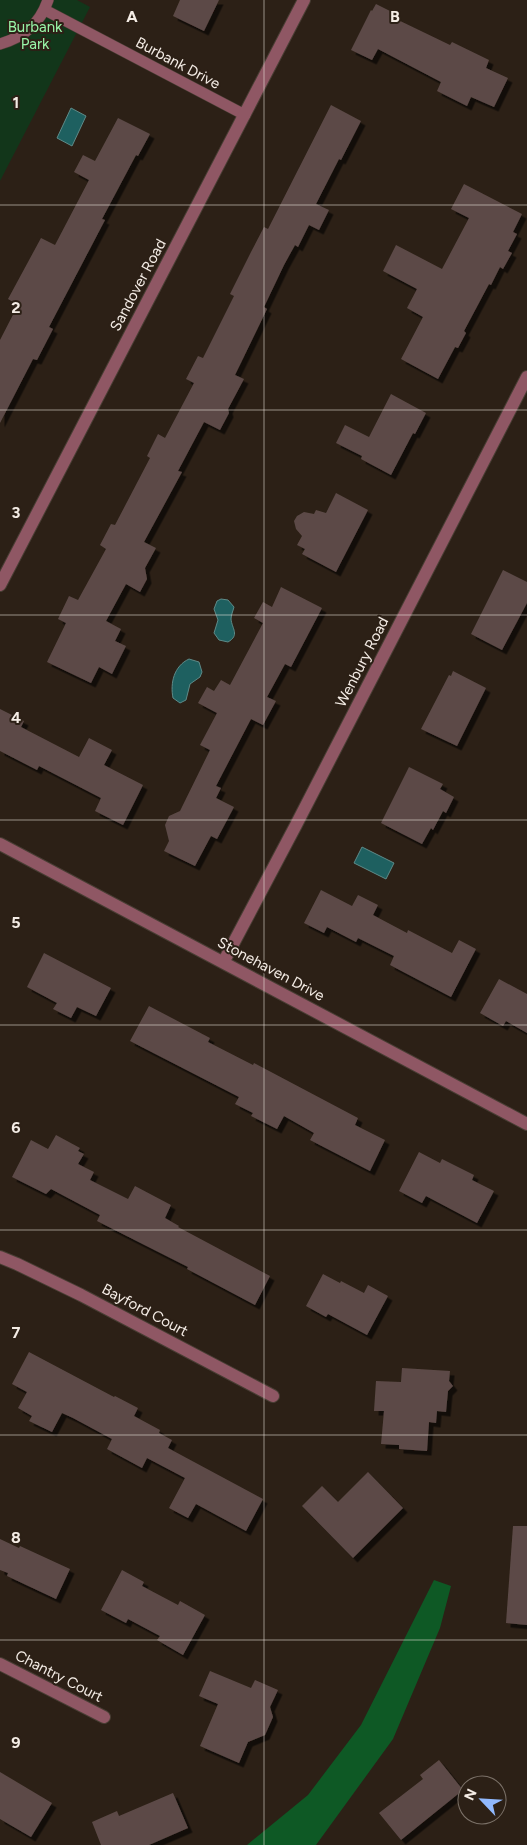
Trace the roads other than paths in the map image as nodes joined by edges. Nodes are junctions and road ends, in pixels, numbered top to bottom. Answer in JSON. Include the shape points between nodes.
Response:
{"nodes":[{"id":1,"x":304,"y":0,"type":"edge"},
{"id":2,"x":46,"y":5,"type":"edge"},
{"id":3,"x":0,"y":44,"type":"edge"},
{"id":4,"x":245,"y":115,"type":"junction"},
{"id":5,"x":527,"y":377,"type":"edge"},
{"id":6,"x":0,"y":584,"type":"edge"},
{"id":7,"x":0,"y":844,"type":"edge"},
{"id":8,"x":224,"y":961,"type":"junction"},
{"id":9,"x":527,"y":1124,"type":"edge"},
{"id":10,"x":0,"y":1258,"type":"edge"},
{"id":11,"x":273,"y":1396,"type":"dead end"},
{"id":12,"x":0,"y":1664,"type":"edge"},
{"id":13,"x":104,"y":1717,"type":"dead end"}],
"edges":[{"from":1,"to":4,"type":"street","name":"Sandover Road"},
{"from":2,"to":3,"type":"lane","name":"Burbank Drive","via":[[26,33]]},
{"from":2,"to":4,"type":"lane","name":"Burbank Drive"},
{"from":4,"to":6,"type":"street","name":"Sandover Road"},
{"from":5,"to":8,"type":"street","name":"Wenbury Road"},
{"from":7,"to":8,"type":"street","name":"Stonehaven Drive"},
{"from":8,"to":9,"type":"street","name":"Stonehaven Drive"},
{"from":10,"to":11,"type":"street","name":"Bayford Court","via":[[81,1295]]},
{"from":12,"to":13,"type":"street","name":"Chantry Court"}]}
